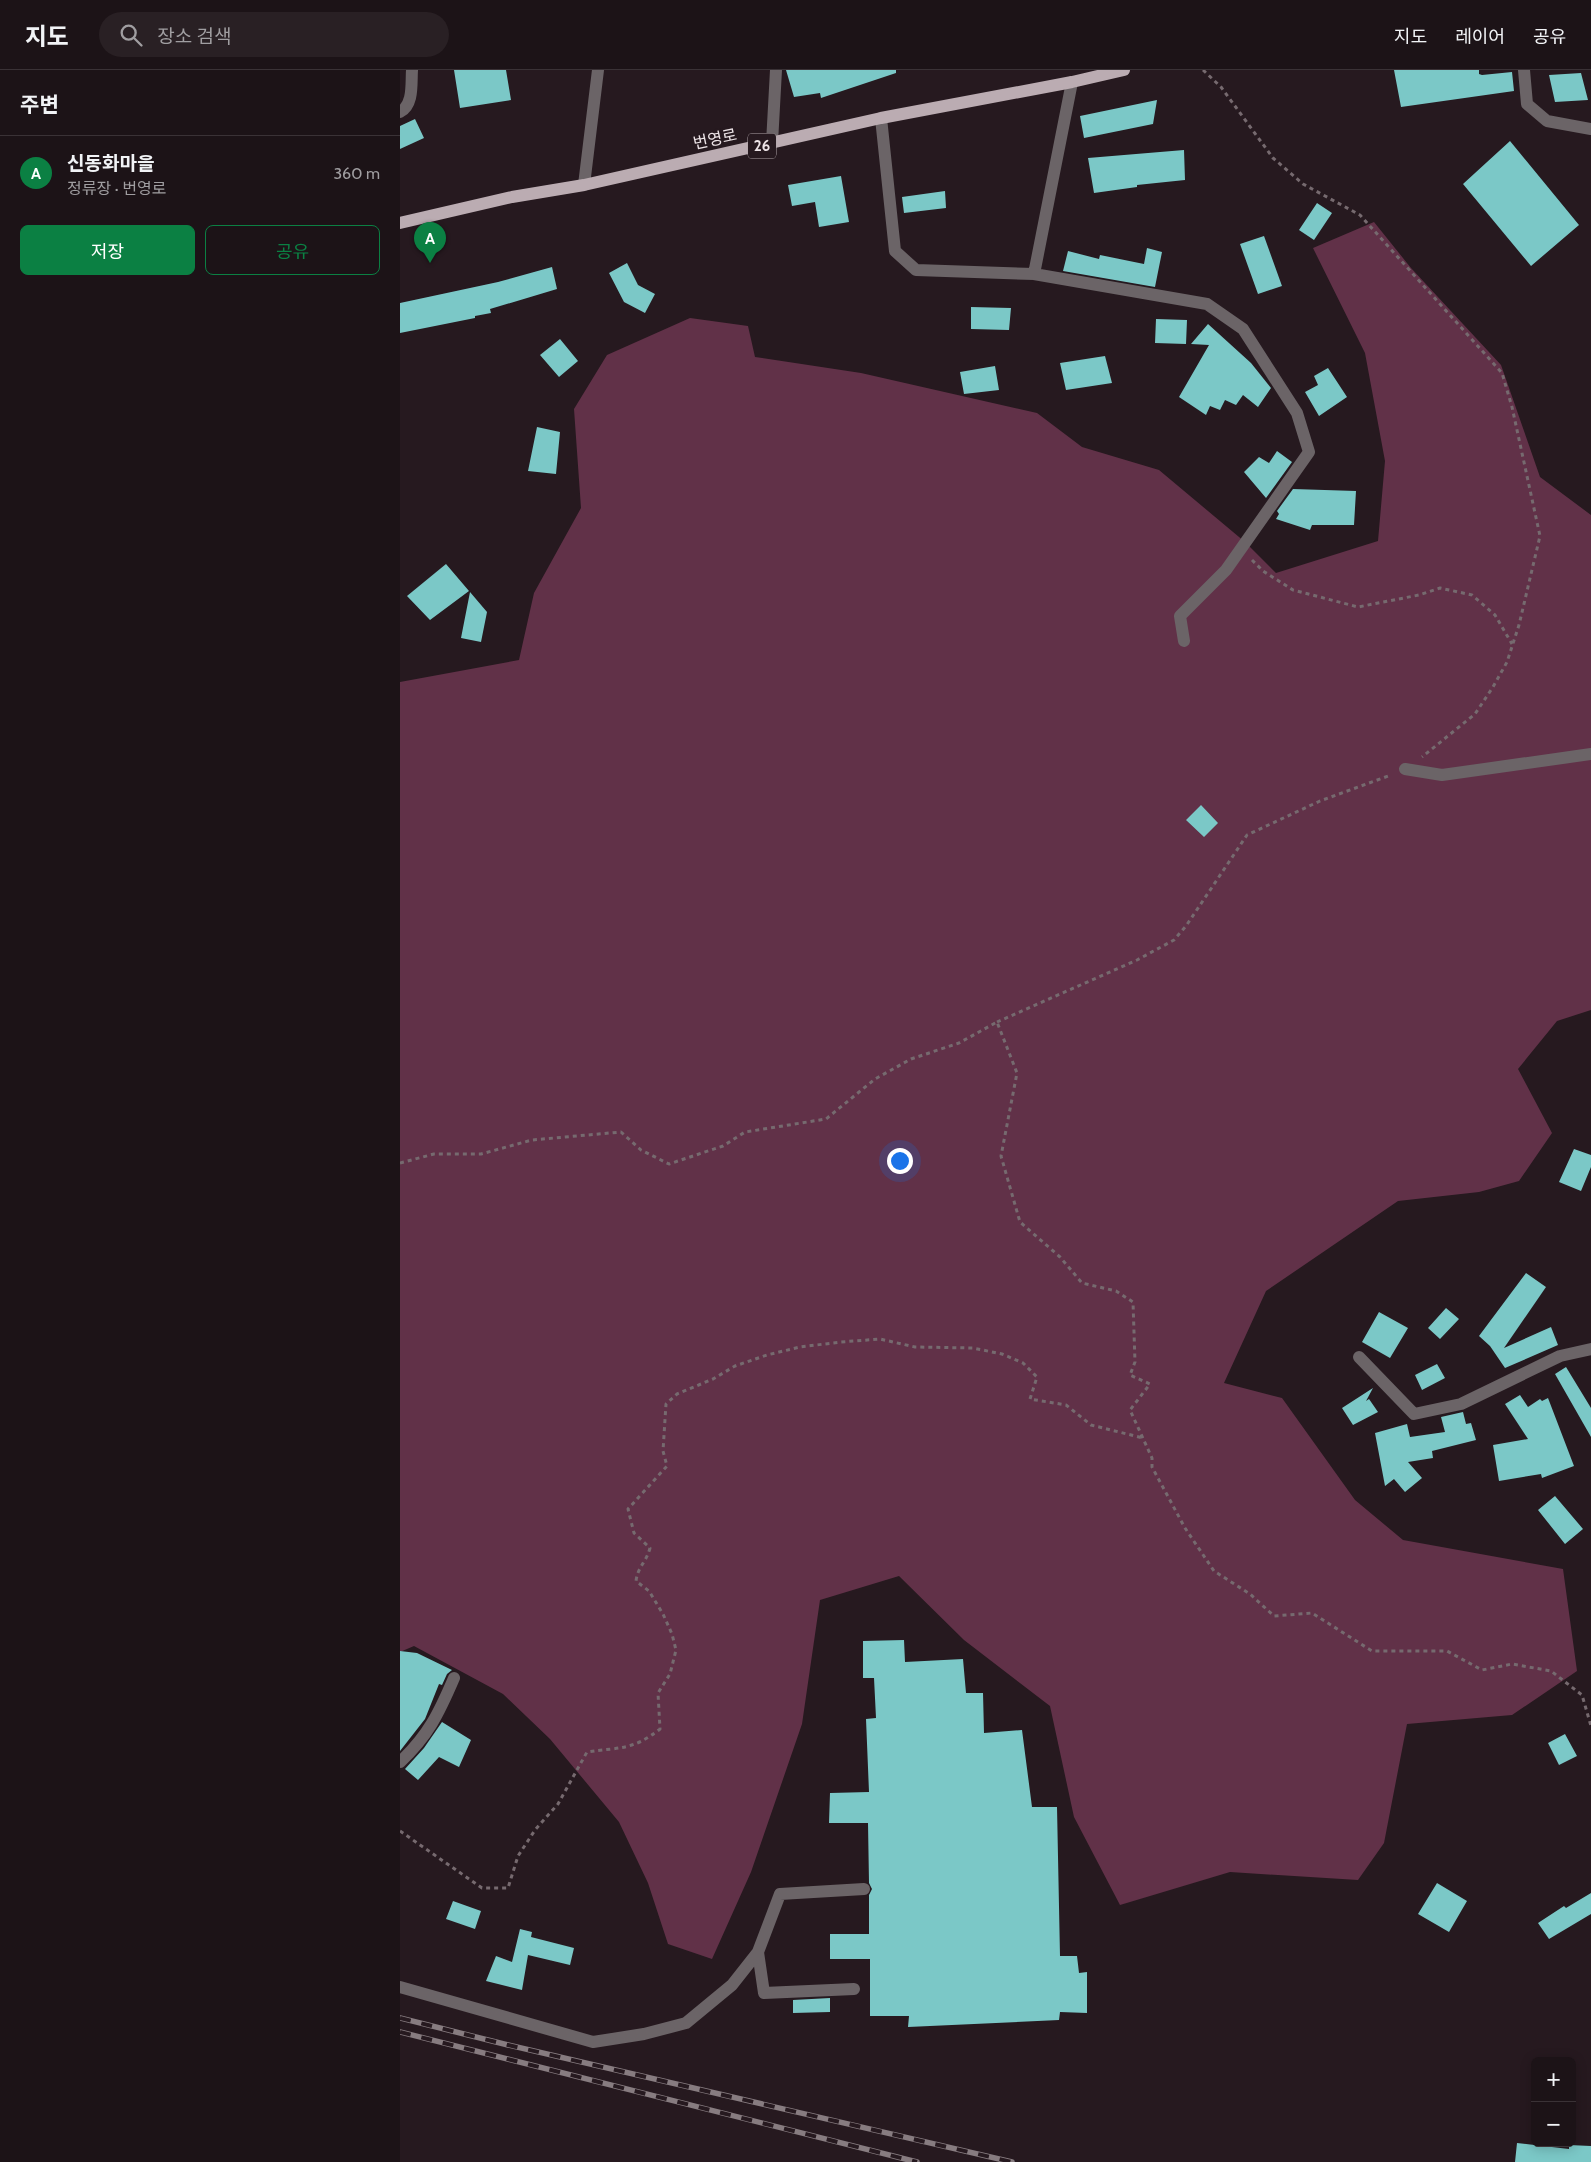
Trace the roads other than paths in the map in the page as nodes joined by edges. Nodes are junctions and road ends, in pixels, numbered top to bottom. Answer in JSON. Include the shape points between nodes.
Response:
{"nodes":[{"id":1,"x":412,"y":70,"type":"edge"},
{"id":2,"x":598,"y":70,"type":"edge"},
{"id":3,"x":776,"y":70,"type":"edge"},
{"id":4,"x":1124,"y":70,"type":"edge"},
{"id":5,"x":1524,"y":70,"type":"edge"},
{"id":6,"x":1072,"y":82,"type":"junction"},
{"id":7,"x":400,"y":112,"type":"edge"},
{"id":8,"x":881,"y":118,"type":"junction"},
{"id":9,"x":1591,"y":129,"type":"edge"},
{"id":10,"x":772,"y":143,"type":"junction"},
{"id":11,"x":584,"y":185,"type":"junction"},
{"id":12,"x":400,"y":224,"type":"edge"},
{"id":13,"x":1034,"y":274,"type":"junction"},
{"id":14,"x":1184,"y":641,"type":"dead end"},
{"id":15,"x":1591,"y":754,"type":"edge"},
{"id":16,"x":1405,"y":769,"type":"road end"},
{"id":17,"x":1591,"y":1349,"type":"edge"},
{"id":18,"x":1359,"y":1358,"type":"dead end"},
{"id":19,"x":454,"y":1678,"type":"dead end"},
{"id":20,"x":400,"y":1762,"type":"edge"},
{"id":21,"x":864,"y":1889,"type":"dead end"},
{"id":22,"x":758,"y":1952,"type":"junction"},
{"id":23,"x":400,"y":1987,"type":"edge"},
{"id":24,"x":854,"y":1989,"type":"dead end"}],
"edges":[{"from":1,"to":7,"type":"street","via":[[410,100]]},
{"from":2,"to":11,"type":"street"},
{"from":3,"to":10,"type":"street"},
{"from":4,"to":6,"type":"main road","name":"번영로","number":"26"},
{"from":5,"to":9,"type":"street","via":[[1528,104],[1534,110],[1547,121]]},
{"from":6,"to":8,"type":"main road","name":"번영로","number":"26"},
{"from":6,"to":13,"type":"street"},
{"from":8,"to":10,"type":"main road","name":"번영로","number":"26"},
{"from":8,"to":13,"type":"street","via":[[895,251],[916,270]]},
{"from":10,"to":11,"type":"main road","name":"번영로","number":"26"},
{"from":11,"to":12,"type":"main road","name":"번영로","number":"26","via":[[512,197]]},
{"from":13,"to":14,"type":"street","via":[[1207,304],[1243,329],[1297,413],[1309,452],[1226,570],[1180,616]]},
{"from":15,"to":16,"type":"street","via":[[1442,775]]},
{"from":17,"to":18,"type":"street","via":[[1560,1356],[1461,1404],[1414,1414]]},
{"from":19,"to":20,"type":"street","via":[[438,1716],[417,1746]]},
{"from":21,"to":22,"type":"street","via":[[780,1894]]},
{"from":22,"to":23,"type":"street","via":[[732,1985],[686,2023],[592,2042]]},
{"from":22,"to":24,"type":"street","via":[[764,1992]]}]}
